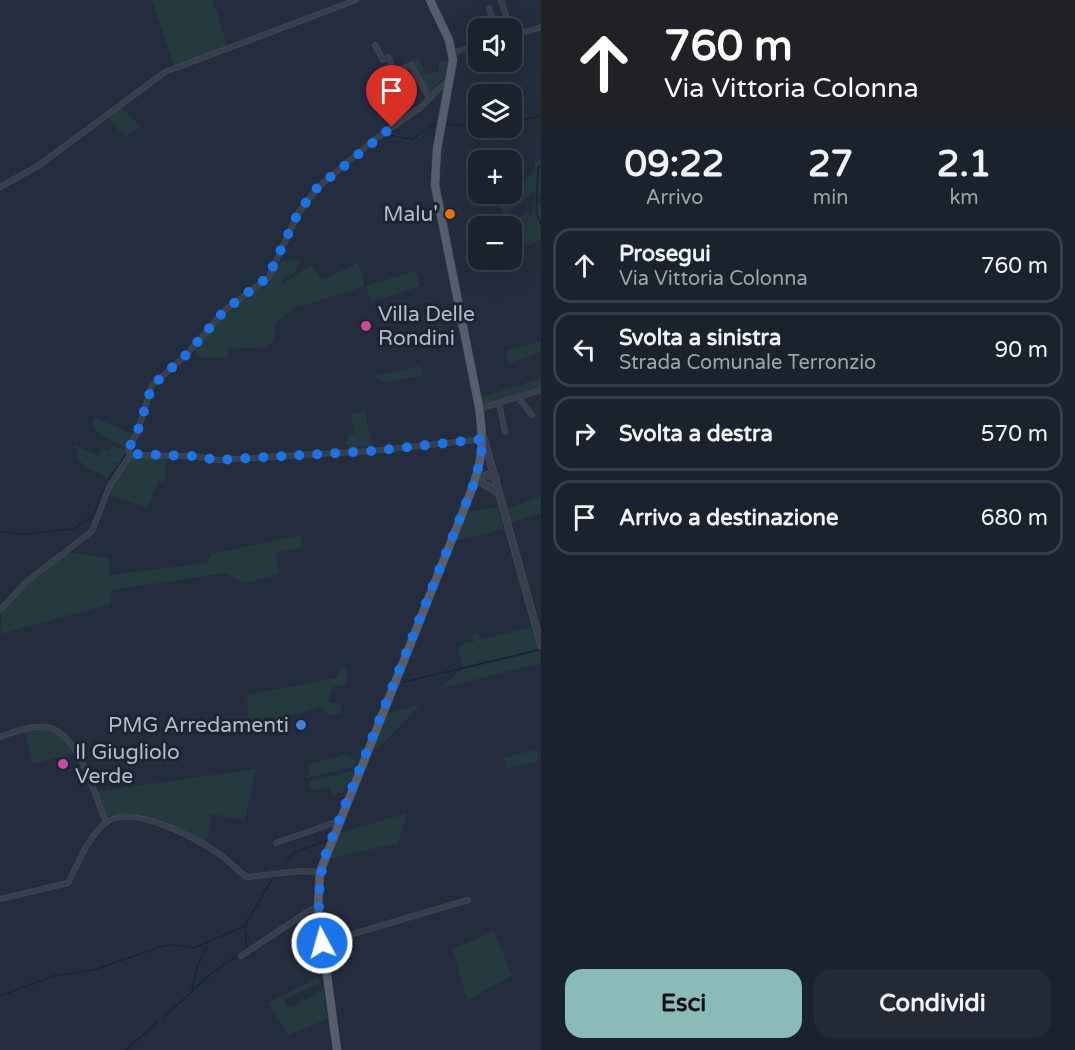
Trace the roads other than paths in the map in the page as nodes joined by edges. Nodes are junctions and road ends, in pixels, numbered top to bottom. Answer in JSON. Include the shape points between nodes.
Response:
{"nodes":[{"id":1,"x":356,"y":0,"type":"edge"},
{"id":2,"x":430,"y":0,"type":"edge"},
{"id":3,"x":501,"y":0,"type":"edge"},
{"id":4,"x":489,"y":8,"type":"dead end"},
{"id":5,"x":492,"y":18,"type":"edge"},
{"id":6,"x":507,"y":18,"type":"edge"},
{"id":7,"x":541,"y":27,"type":"edge"},
{"id":8,"x":522,"y":32,"type":"edge"},
{"id":9,"x":375,"y":45,"type":"dead end"},
{"id":10,"x":468,"y":48,"type":"edge"},
{"id":11,"x":452,"y":53,"type":"junction"},
{"id":12,"x":450,"y":80,"type":"junction"},
{"id":13,"x":433,"y":94,"type":"junction"},
{"id":14,"x":0,"y":187,"type":"edge"},
{"id":15,"x":541,"y":390,"type":"edge"},
{"id":16,"x":518,"y":397,"type":"junction"},
{"id":17,"x":499,"y":403,"type":"junction"},
{"id":18,"x":479,"y":409,"type":"junction"},
{"id":19,"x":532,"y":415,"type":"dead end"},
{"id":20,"x":505,"y":432,"type":"dead end"},
{"id":21,"x":484,"y":439,"type":"junction"},
{"id":22,"x":130,"y":454,"type":"junction"},
{"id":23,"x":476,"y":478,"type":"junction"},
{"id":24,"x":496,"y":478,"type":"junction"},
{"id":25,"x":486,"y":486,"type":"junction"},
{"id":26,"x":500,"y":494,"type":"junction"},
{"id":27,"x":470,"y":495,"type":"junction"},
{"id":28,"x":0,"y":610,"type":"edge"},
{"id":29,"x":541,"y":645,"type":"edge"},
{"id":30,"x":0,"y":736,"type":"edge"},
{"id":31,"x":106,"y":822,"type":"junction"},
{"id":32,"x":337,"y":825,"type":"junction"},
{"id":33,"x":276,"y":843,"type":"dead end"},
{"id":34,"x":320,"y":872,"type":"junction"},
{"id":35,"x":0,"y":899,"type":"edge"},
{"id":36,"x":468,"y":900,"type":"dead end"},
{"id":37,"x":318,"y":908,"type":"junction"},
{"id":38,"x":322,"y":943,"type":"junction"},
{"id":39,"x":241,"y":956,"type":"dead end"},
{"id":40,"x":337,"y":1050,"type":"edge"}],
"edges":[{"from":1,"to":14,"type":"street","via":[[165,72],[38,166]]},
{"from":2,"to":11,"type":"main road"},
{"from":3,"to":6,"type":"street"},
{"from":4,"to":5,"type":"street"},
{"from":7,"to":8,"type":"street"},
{"from":9,"to":13,"type":"street","via":[[383,60],[388,57],[395,72],[411,65],[428,96]]},
{"from":10,"to":11,"type":"street"},
{"from":11,"to":12,"type":"main road"},
{"from":12,"to":13,"type":"street"},
{"from":12,"to":18,"type":"main road","via":[[437,149],[435,184]]},
{"from":13,"to":22,"type":"street","via":[[346,163],[307,200],[268,277],[224,311],[188,353],[152,386],[128,450]]},
{"from":15,"to":16,"type":"street"},
{"from":16,"to":17,"type":"street"},
{"from":16,"to":19,"type":"street"},
{"from":17,"to":18,"type":"street"},
{"from":17,"to":20,"type":"street"},
{"from":18,"to":21,"type":"main road"},
{"from":21,"to":22,"type":"street","via":[[372,451],[217,460]]},
{"from":21,"to":23,"type":"main road"},
{"from":21,"to":24,"type":"street"},
{"from":22,"to":28,"type":"street","via":[[109,487],[92,531],[26,582]]},
{"from":23,"to":24,"type":"street"},
{"from":23,"to":25,"type":"street"},
{"from":23,"to":27,"type":"main road"},
{"from":24,"to":26,"type":"street"},
{"from":25,"to":26,"type":"street"},
{"from":25,"to":27,"type":"street"},
{"from":26,"to":29,"type":"street"},
{"from":27,"to":32,"type":"main road"},
{"from":30,"to":31,"type":"street","via":[[42,726],[64,735],[77,753]]},
{"from":31,"to":34,"type":"street","via":[[138,817],[159,822],[225,859],[247,877]]},
{"from":31,"to":35,"type":"street","via":[[88,843],[68,883]]},
{"from":32,"to":33,"type":"street","via":[[333,823]]},
{"from":32,"to":34,"type":"main road"},
{"from":34,"to":37,"type":"main road"},
{"from":36,"to":38,"type":"street"},
{"from":37,"to":38,"type":"main road"},
{"from":37,"to":39,"type":"street"},
{"from":38,"to":40,"type":"main road"}]}
